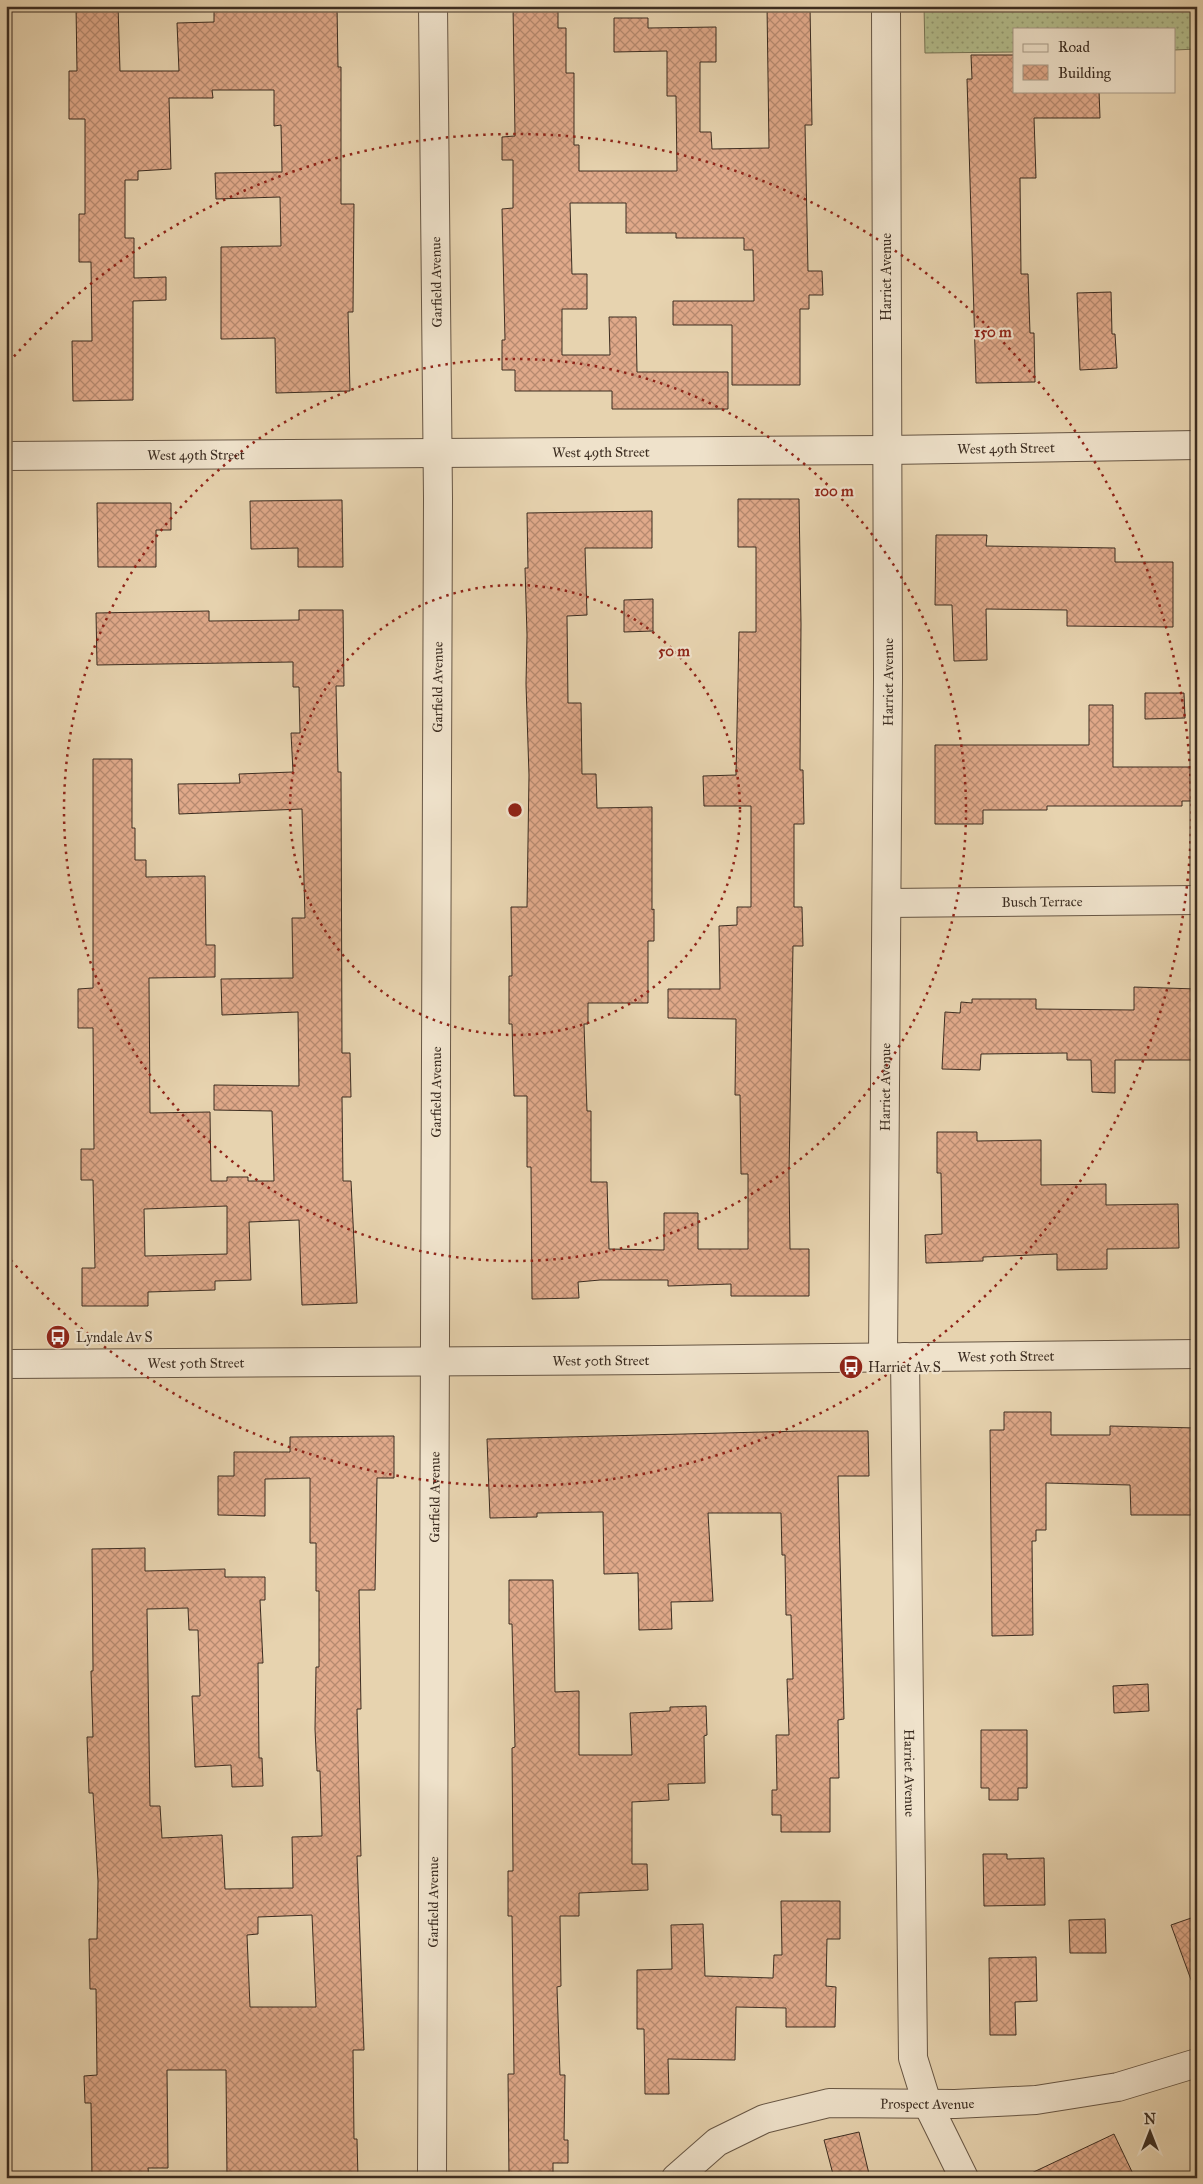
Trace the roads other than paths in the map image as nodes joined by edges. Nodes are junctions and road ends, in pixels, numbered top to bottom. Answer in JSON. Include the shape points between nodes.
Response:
{"nodes":[{"id":1,"x":433,"y":6,"type":"edge"},
{"id":2,"x":886,"y":6,"type":"edge"},
{"id":3,"x":1197,"y":445,"type":"edge"},
{"id":4,"x":887,"y":450,"type":"junction"},
{"id":5,"x":438,"y":453,"type":"junction"},
{"id":6,"x":6,"y":456,"type":"edge"},
{"id":7,"x":1197,"y":900,"type":"edge"},
{"id":8,"x":887,"y":903,"type":"junction"},
{"id":9,"x":1197,"y":1354,"type":"edge"},
{"id":10,"x":894,"y":1357,"type":"junction"},
{"id":11,"x":436,"y":1361,"type":"junction"},
{"id":12,"x":6,"y":1364,"type":"edge"},
{"id":13,"x":1197,"y":2063,"type":"edge"},
{"id":14,"x":927,"y":2103,"type":"junction"},
{"id":15,"x":432,"y":2178,"type":"edge"},
{"id":16,"x":676,"y":2178,"type":"edge"},
{"id":17,"x":964,"y":2178,"type":"edge"}],
"edges":[{"from":1,"to":5,"type":"street","name":"Garfield Avenue"},
{"from":2,"to":4,"type":"street","name":"Harriet Avenue"},
{"from":3,"to":4,"type":"street","name":"West 49th Street"},
{"from":4,"to":5,"type":"street","name":"West 49th Street"},
{"from":4,"to":8,"type":"street","name":"Harriet Avenue"},
{"from":5,"to":6,"type":"street","name":"West 49th Street"},
{"from":5,"to":11,"type":"street","name":"Garfield Avenue"},
{"from":7,"to":8,"type":"street","name":"Busch Terrace"},
{"from":8,"to":10,"type":"street","name":"Harriet Avenue"},
{"from":9,"to":10,"type":"street","name":"West 50th Street"},
{"from":10,"to":11,"type":"street","name":"West 50th Street"},
{"from":10,"to":14,"type":"street","name":"Harriet Avenue","via":[[913,2058]]},
{"from":11,"to":12,"type":"street","name":"West 50th Street"},
{"from":11,"to":15,"type":"street","name":"Garfield Avenue"},
{"from":13,"to":14,"type":"street","name":"Prospect Avenue","via":[[1118,2087],[1036,2100]]},
{"from":14,"to":16,"type":"street","name":"Prospect Avenue","via":[[829,2103],[764,2119],[717,2142]]},
{"from":14,"to":17,"type":"street","name":"Harriet Avenue"}]}
